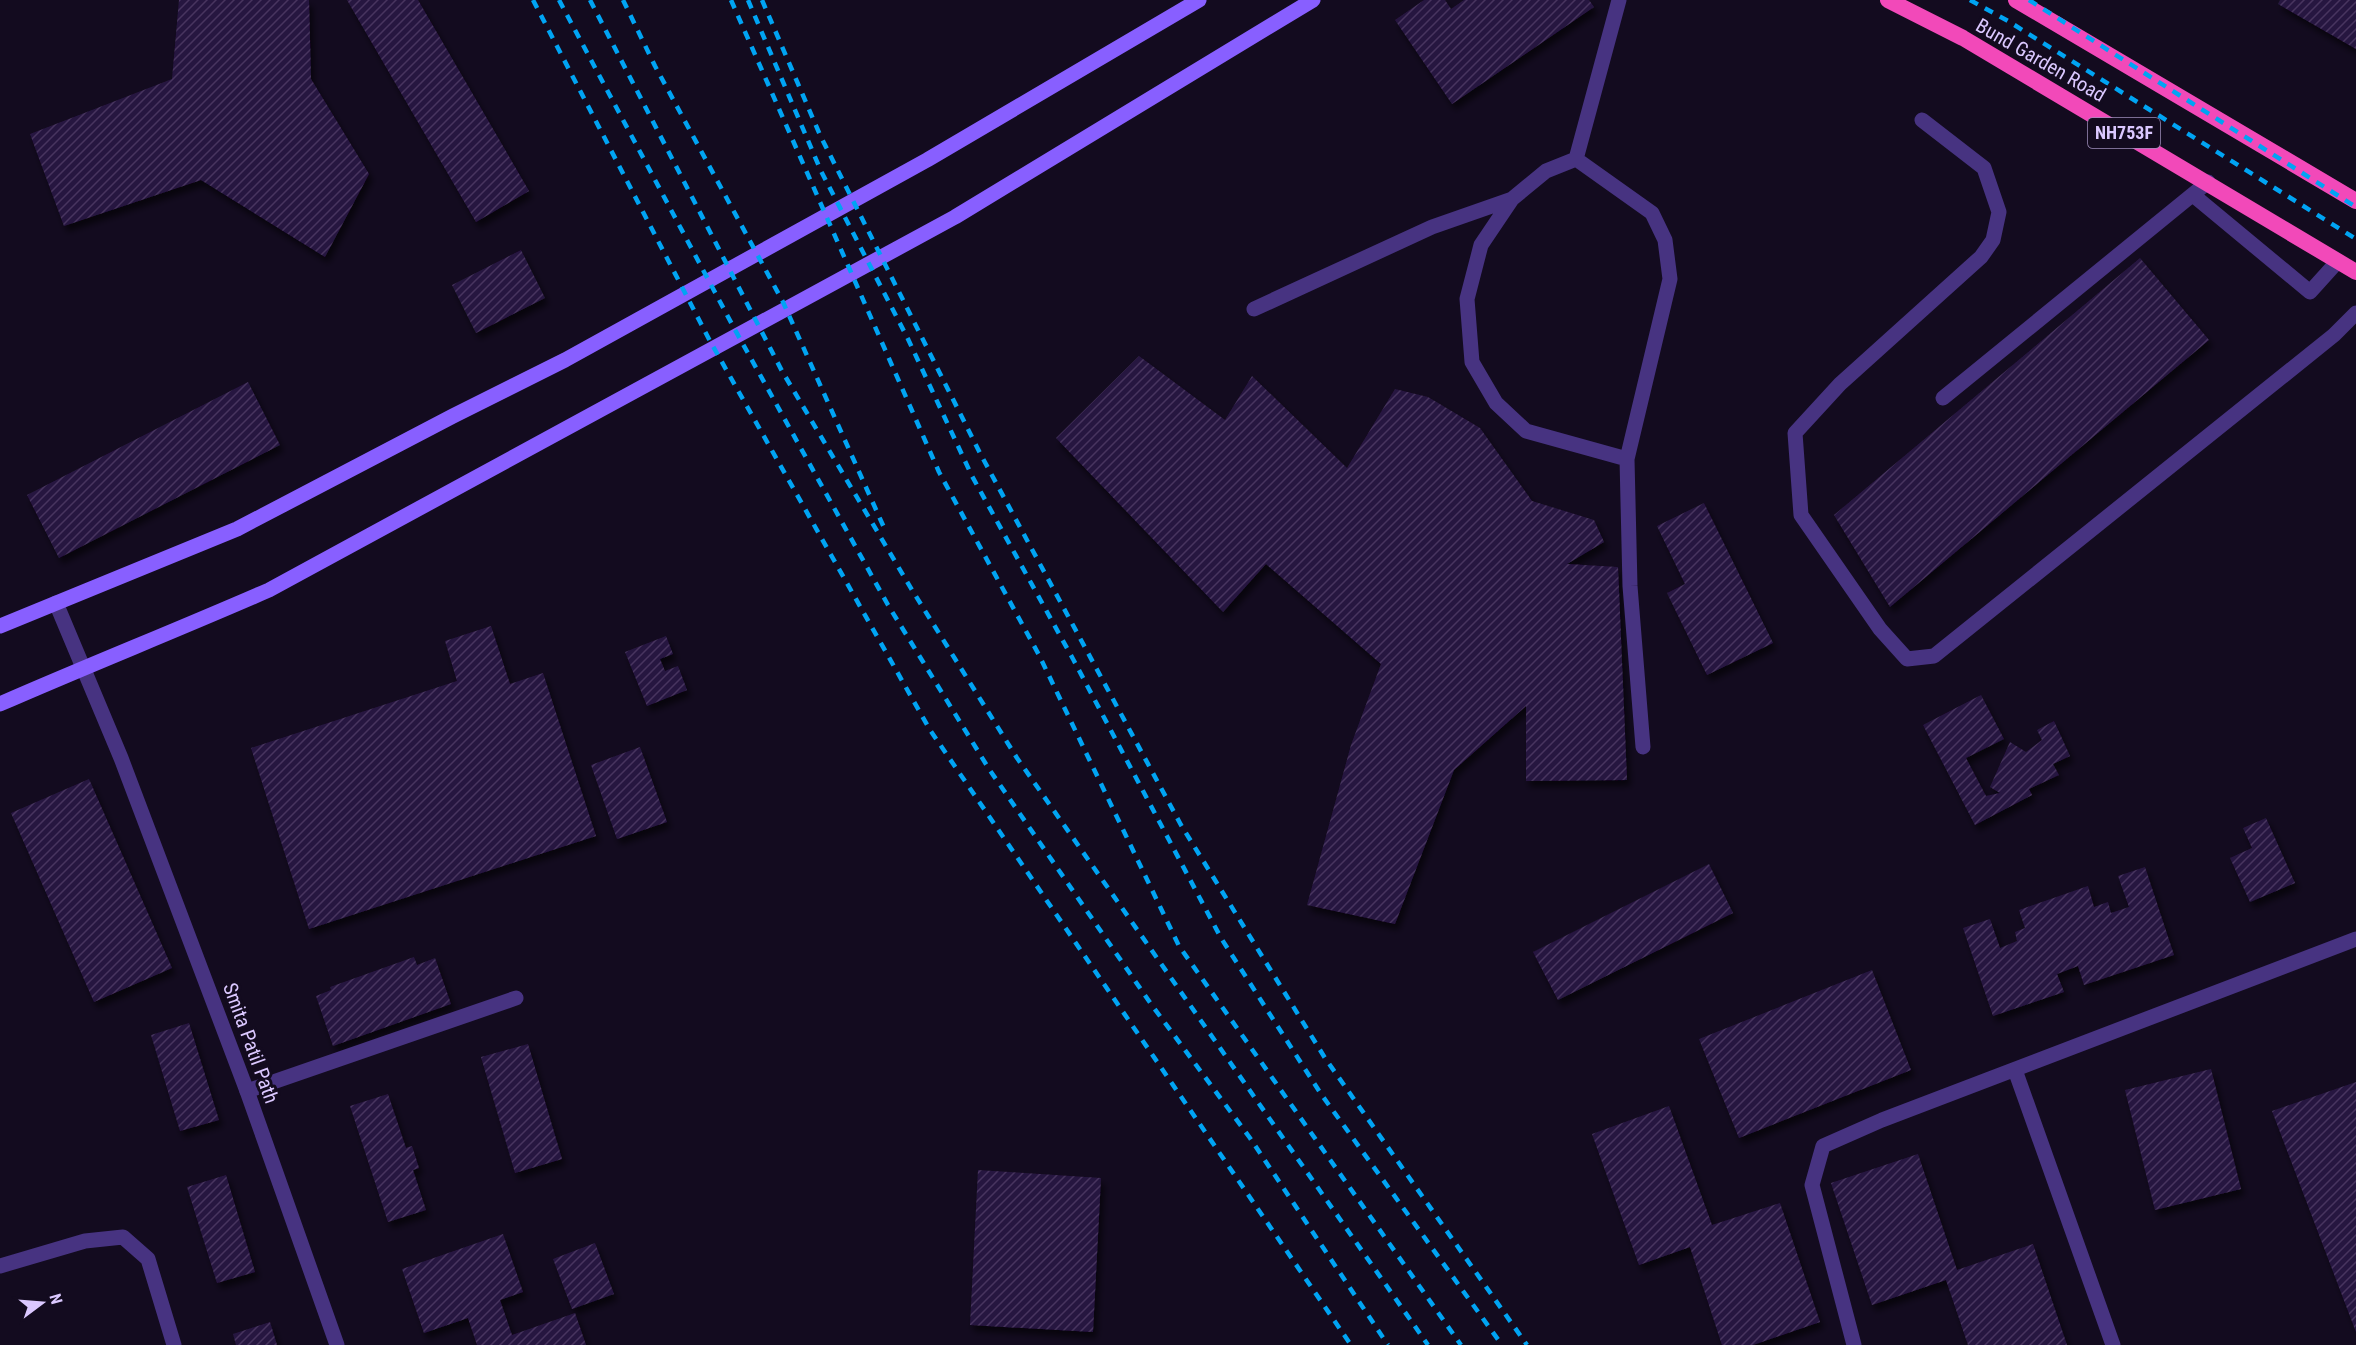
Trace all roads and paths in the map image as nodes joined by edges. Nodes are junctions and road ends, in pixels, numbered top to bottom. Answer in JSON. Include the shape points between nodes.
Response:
{"nodes":[{"id":1,"x":1199,"y":0,"type":"edge"},
{"id":2,"x":1313,"y":0,"type":"edge"},
{"id":3,"x":1619,"y":0,"type":"edge"},
{"id":4,"x":1888,"y":0,"type":"edge"},
{"id":5,"x":2016,"y":0,"type":"edge"},
{"id":6,"x":1922,"y":120,"type":"dead end"},
{"id":7,"x":1575,"y":159,"type":"junction"},
{"id":8,"x":2208,"y":182,"type":"junction"},
{"id":9,"x":2193,"y":195,"type":"junction"},
{"id":10,"x":1512,"y":199,"type":"junction"},
{"id":11,"x":2356,"y":201,"type":"edge"},
{"id":12,"x":2338,"y":261,"type":"junction"},
{"id":13,"x":2356,"y":272,"type":"edge"},
{"id":14,"x":1254,"y":309,"type":"dead end"},
{"id":15,"x":2356,"y":313,"type":"edge"},
{"id":16,"x":1942,"y":398,"type":"dead end"},
{"id":17,"x":1627,"y":459,"type":"junction"},
{"id":18,"x":56,"y":603,"type":"junction"},
{"id":19,"x":0,"y":626,"type":"edge"},
{"id":20,"x":82,"y":668,"type":"junction"},
{"id":21,"x":0,"y":704,"type":"edge"},
{"id":22,"x":1643,"y":747,"type":"dead end"},
{"id":23,"x":2356,"y":939,"type":"edge"},
{"id":24,"x":516,"y":998,"type":"dead end"},
{"id":25,"x":2015,"y":1070,"type":"junction"},
{"id":26,"x":247,"y":1091,"type":"junction"},
{"id":27,"x":0,"y":1266,"type":"edge"},
{"id":28,"x":174,"y":1345,"type":"edge"},
{"id":29,"x":338,"y":1345,"type":"edge"},
{"id":30,"x":1854,"y":1345,"type":"edge"},
{"id":31,"x":2113,"y":1345,"type":"edge"}],
"edges":[{"from":1,"to":18,"type":"main road","via":[[927,160],[565,360],[237,529]]},
{"from":2,"to":20,"type":"main road","via":[[955,217],[598,412],[269,590]]},
{"from":3,"to":7,"type":"street"},
{"from":4,"to":8,"type":"highway","name":"Bund Garden Road","number":"NH753F","via":[[1963,39]]},
{"from":5,"to":11,"type":"highway","name":"Bund Garden Road","number":"NH753F"},
{"from":6,"to":15,"type":"street","via":[[1984,168],[1999,212],[1993,240],[1981,257],[1840,384],[1794,433],[1800,515],[1880,629],[1907,659],[1934,656],[2334,335]]},
{"from":7,"to":10,"type":"street","via":[[1546,171]]},
{"from":7,"to":17,"type":"street","via":[[1652,213],[1665,240],[1670,279]]},
{"from":8,"to":9,"type":"street"},
{"from":8,"to":12,"type":"highway","name":"Bund Garden Road","number":"NH753F"},
{"from":9,"to":12,"type":"street","via":[[2310,292]]},
{"from":9,"to":16,"type":"street"},
{"from":10,"to":14,"type":"street","via":[[1432,226]]},
{"from":10,"to":17,"type":"street","via":[[1481,245],[1467,299],[1472,362],[1496,403],[1526,430]]},
{"from":12,"to":13,"type":"highway","name":"Bund Garden Road","number":"NH753F"},
{"from":17,"to":22,"type":"street","via":[[1630,586]]},
{"from":18,"to":19,"type":"main road"},
{"from":18,"to":20,"type":"street","name":"Smita Patil Path"},
{"from":20,"to":21,"type":"main road"},
{"from":20,"to":26,"type":"street","name":"Smita Patil Path","via":[[121,758]]},
{"from":23,"to":25,"type":"street"},
{"from":24,"to":26,"type":"street"},
{"from":25,"to":30,"type":"street","via":[[1823,1146],[1812,1185]]},
{"from":25,"to":31,"type":"street"},
{"from":26,"to":29,"type":"street","name":"Smita Patil Path"},
{"from":27,"to":28,"type":"street","via":[[85,1241],[123,1237],[148,1259]]}]}
